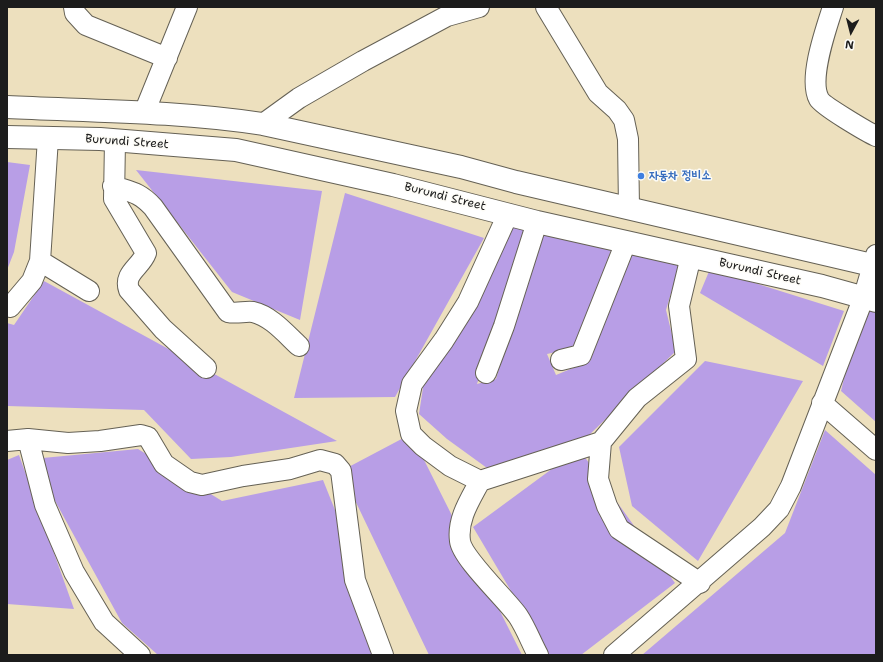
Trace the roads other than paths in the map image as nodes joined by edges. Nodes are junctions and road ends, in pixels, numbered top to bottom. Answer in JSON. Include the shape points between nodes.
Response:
{"nodes":[{"id":1,"x":74,"y":7,"type":"edge"},
{"id":2,"x":187,"y":7,"type":"edge"},
{"id":3,"x":479,"y":7,"type":"edge"},
{"id":4,"x":546,"y":7,"type":"edge"},
{"id":5,"x":833,"y":7,"type":"edge"},
{"id":6,"x":447,"y":12,"type":"edge"},
{"id":7,"x":167,"y":58,"type":"junction"},
{"id":8,"x":7,"y":107,"type":"edge"},
{"id":9,"x":144,"y":113,"type":"junction"},
{"id":10,"x":240,"y":120,"type":"junction"},
{"id":11,"x":263,"y":124,"type":"junction"},
{"id":12,"x":876,"y":136,"type":"edge"},
{"id":13,"x":7,"y":137,"type":"edge"},
{"id":14,"x":48,"y":138,"type":"junction"},
{"id":15,"x":115,"y":141,"type":"junction"},
{"id":16,"x":236,"y":150,"type":"junction"},
{"id":17,"x":461,"y":167,"type":"junction"},
{"id":18,"x":113,"y":186,"type":"junction"},
{"id":19,"x":453,"y":199,"type":"junction"},
{"id":20,"x":629,"y":208,"type":"junction"},
{"id":21,"x":508,"y":214,"type":"junction"},
{"id":22,"x":537,"y":222,"type":"junction"},
{"id":23,"x":626,"y":242,"type":"junction"},
{"id":24,"x":691,"y":256,"type":"junction"},
{"id":25,"x":40,"y":261,"type":"junction"},
{"id":26,"x":875,"y":263,"type":"edge"},
{"id":27,"x":90,"y":291,"type":"dead end"},
{"id":28,"x":870,"y":300,"type":"edge"},
{"id":29,"x":10,"y":307,"type":"dead end"},
{"id":30,"x":299,"y":346,"type":"dead end"},
{"id":31,"x":561,"y":360,"type":"dead end"},
{"id":32,"x":206,"y":368,"type":"dead end"},
{"id":33,"x":486,"y":374,"type":"dead end"},
{"id":34,"x":822,"y":403,"type":"junction"},
{"id":35,"x":28,"y":439,"type":"junction"},
{"id":36,"x":7,"y":441,"type":"edge"},
{"id":37,"x":601,"y":442,"type":"junction"},
{"id":38,"x":876,"y":450,"type":"edge"},
{"id":39,"x":480,"y":481,"type":"junction"},
{"id":40,"x":700,"y":583,"type":"junction"},
{"id":41,"x":140,"y":655,"type":"edge"},
{"id":42,"x":382,"y":655,"type":"edge"},
{"id":43,"x":538,"y":655,"type":"edge"},
{"id":44,"x":614,"y":655,"type":"edge"}],
"edges":[{"from":1,"to":7,"type":"street","via":[[75,13],[86,26]]},
{"from":2,"to":7,"type":"street"},
{"from":3,"to":6,"type":"street"},
{"from":4,"to":20,"type":"street","via":[[598,93],[618,110],[624,120],[628,139]]},
{"from":5,"to":12,"type":"street","via":[[821,51],[815,89],[820,101]]},
{"from":6,"to":11,"type":"street","via":[[299,98]]},
{"from":7,"to":9,"type":"street"},
{"from":8,"to":9,"type":"main road"},
{"from":9,"to":10,"type":"main road"},
{"from":10,"to":11,"type":"main road"},
{"from":10,"to":16,"type":"main road"},
{"from":11,"to":17,"type":"main road"},
{"from":13,"to":14,"type":"main road","name":"Burundi Street"},
{"from":14,"to":15,"type":"main road","name":"Burundi Street"},
{"from":14,"to":25,"type":"street"},
{"from":15,"to":16,"type":"main road","name":"Burundi Street"},
{"from":15,"to":18,"type":"street"},
{"from":16,"to":19,"type":"main road","name":"Burundi Street"},
{"from":17,"to":19,"type":"main road"},
{"from":17,"to":20,"type":"main road"},
{"from":18,"to":30,"type":"street","via":[[143,196],[228,312],[246,311],[260,314]]},
{"from":18,"to":32,"type":"street","via":[[116,205],[146,253],[128,277],[129,290],[163,329]]},
{"from":19,"to":21,"type":"main road","name":"Burundi Street"},
{"from":20,"to":26,"type":"main road"},
{"from":21,"to":22,"type":"main road","name":"Burundi Street"},
{"from":21,"to":39,"type":"street","via":[[468,302],[412,384],[406,411],[411,434],[423,446],[450,466]]},
{"from":22,"to":23,"type":"main road","name":"Burundi Street"},
{"from":22,"to":33,"type":"street"},
{"from":23,"to":24,"type":"main road","name":"Burundi Street"},
{"from":23,"to":31,"type":"street","via":[[581,355]]},
{"from":24,"to":28,"type":"main road","name":"Burundi Street","via":[[822,286]]},
{"from":24,"to":37,"type":"street","via":[[679,306],[686,359],[637,398]]},
{"from":25,"to":27,"type":"street"},
{"from":25,"to":29,"type":"street","via":[[32,281]]},
{"from":26,"to":28,"type":"street"},
{"from":28,"to":34,"type":"street"},
{"from":34,"to":38,"type":"street"},
{"from":34,"to":40,"type":"street","via":[[790,486],[778,509],[762,527]]},
{"from":35,"to":36,"type":"street"},
{"from":35,"to":41,"type":"street","via":[[46,505],[74,572],[104,622]]},
{"from":35,"to":42,"type":"street","via":[[68,443],[141,435],[148,437],[164,464],[190,482],[202,485],[290,469],[320,460],[335,464],[341,471],[355,580]]},
{"from":37,"to":39,"type":"street"},
{"from":37,"to":40,"type":"street","via":[[598,479],[607,506],[619,529]]},
{"from":39,"to":43,"type":"street","via":[[464,512],[460,526],[460,543],[471,561],[519,617]]},
{"from":40,"to":44,"type":"street"}]}
